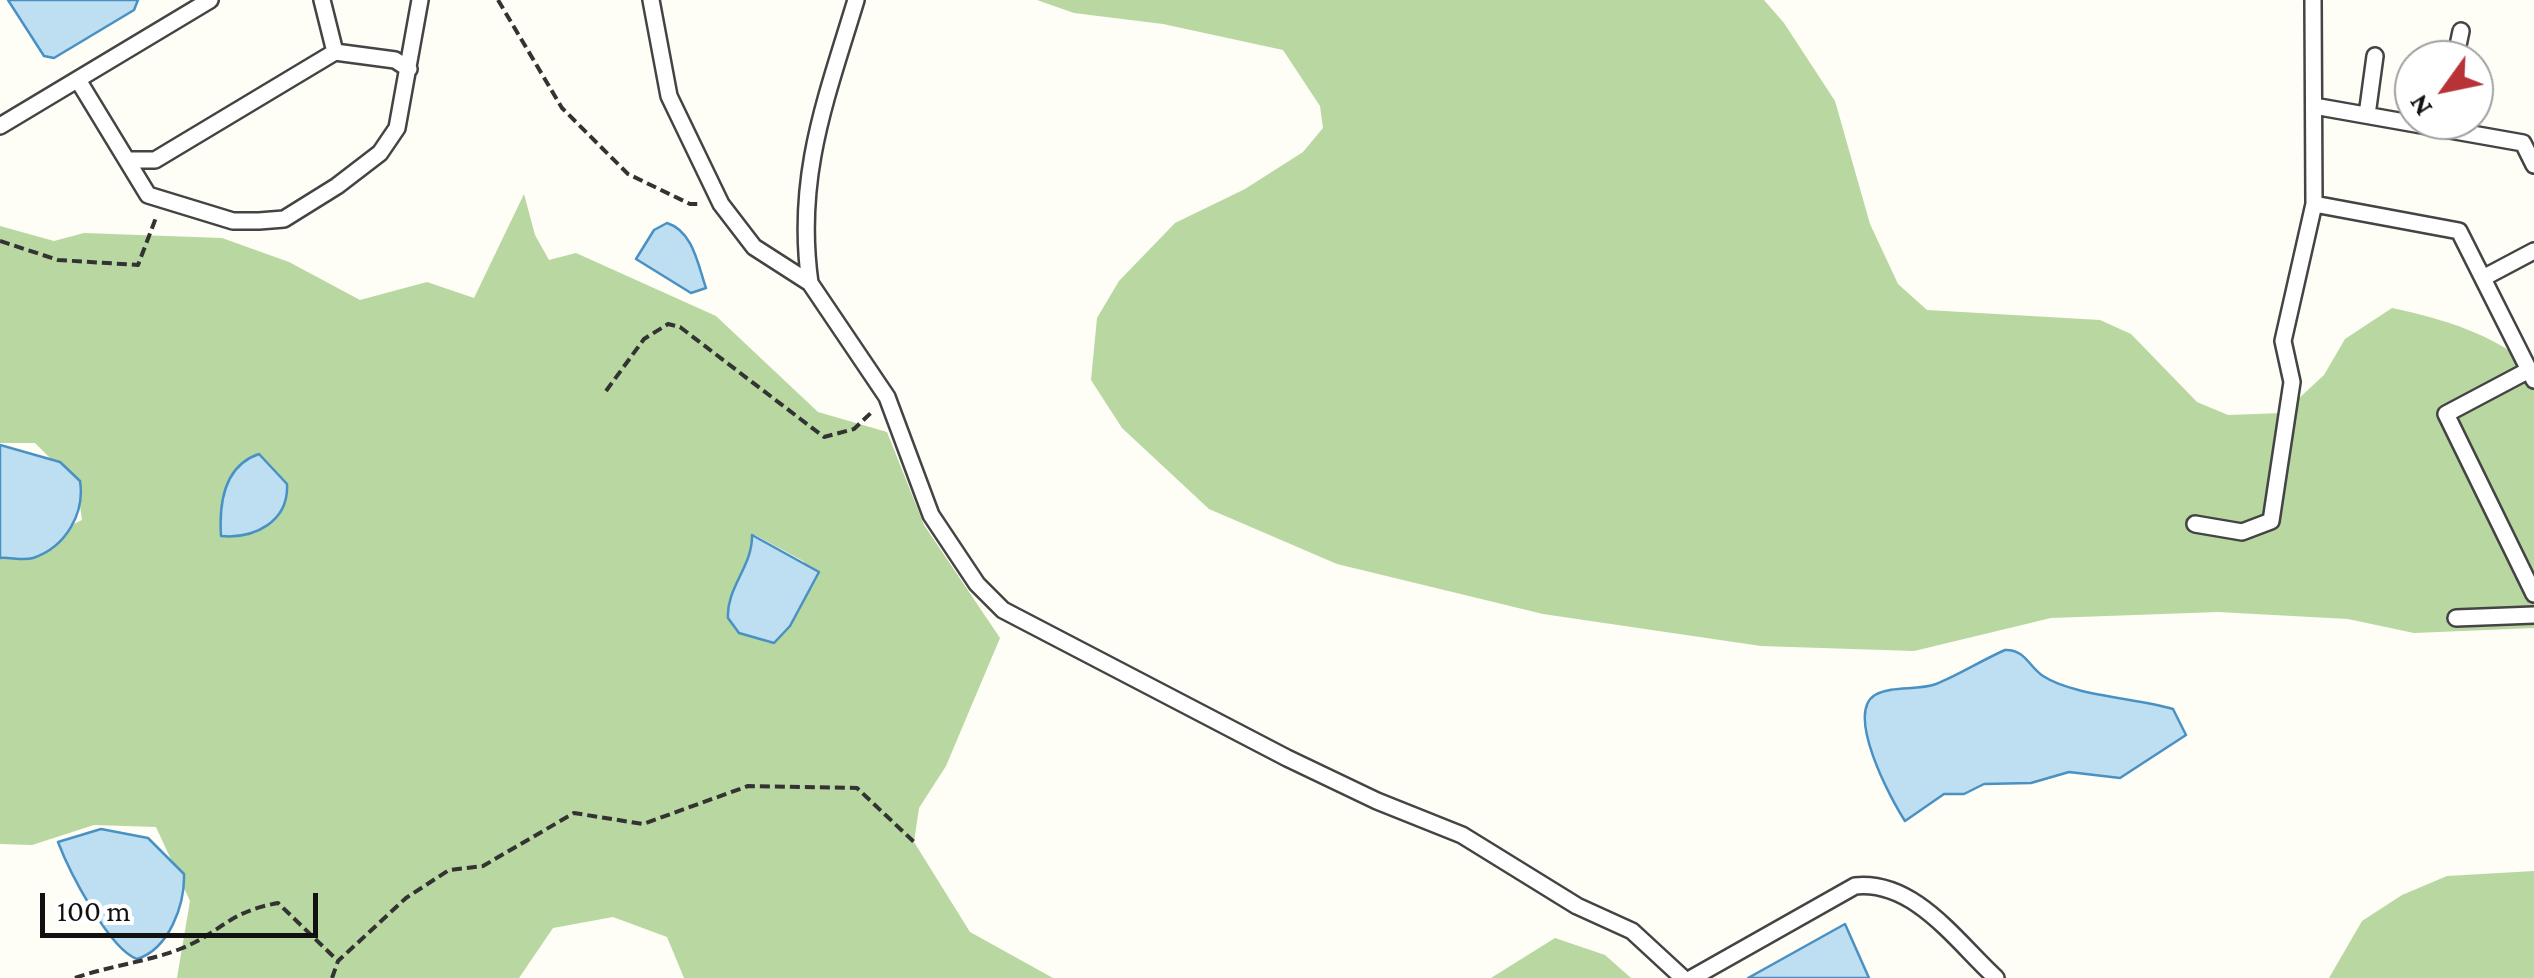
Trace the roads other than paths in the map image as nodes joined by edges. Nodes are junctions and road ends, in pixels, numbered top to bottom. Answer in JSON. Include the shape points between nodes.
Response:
{"nodes":[{"id":1,"x":210,"y":0,"type":"edge"},
{"id":2,"x":322,"y":0,"type":"edge"},
{"id":3,"x":420,"y":0,"type":"edge"},
{"id":4,"x":651,"y":0,"type":"edge"},
{"id":5,"x":856,"y":0,"type":"edge"},
{"id":6,"x":2314,"y":0,"type":"edge"},
{"id":7,"x":2460,"y":30,"type":"dead end"},
{"id":8,"x":2458,"y":40,"type":"edge"},
{"id":9,"x":336,"y":52,"type":"junction"},
{"id":10,"x":2375,"y":56,"type":"dead end"},
{"id":11,"x":408,"y":69,"type":"junction"},
{"id":12,"x":78,"y":80,"type":"junction"},
{"id":13,"x":2314,"y":106,"type":"junction"},
{"id":14,"x":2366,"y":115,"type":"junction"},
{"id":15,"x":2394,"y":118,"type":"edge"},
{"id":16,"x":0,"y":126,"type":"edge"},
{"id":17,"x":2494,"y":136,"type":"edge"},
{"id":18,"x":128,"y":160,"type":"junction"},
{"id":19,"x":2534,"y":165,"type":"edge"},
{"id":20,"x":2314,"y":204,"type":"junction"},
{"id":21,"x":2534,"y":251,"type":"edge"},
{"id":22,"x":2483,"y":278,"type":"junction"},
{"id":23,"x":810,"y":283,"type":"junction"},
{"id":24,"x":2531,"y":375,"type":"edge"},
{"id":25,"x":2195,"y":524,"type":"dead end"},
{"id":26,"x":2534,"y":594,"type":"edge"},
{"id":27,"x":2534,"y":615,"type":"edge"},
{"id":28,"x":2456,"y":618,"type":"dead end"},
{"id":29,"x":1683,"y":978,"type":"edge"},
{"id":30,"x":1692,"y":978,"type":"edge"},
{"id":31,"x":1996,"y":978,"type":"edge"}],
"edges":[{"from":1,"to":12,"type":"street"},
{"from":2,"to":9,"type":"street"},
{"from":3,"to":11,"type":"street"},
{"from":4,"to":23,"type":"street","via":[[668,96],[720,204],[754,248]]},
{"from":5,"to":23,"type":"street","via":[[812,140]]},
{"from":6,"to":13,"type":"street"},
{"from":7,"to":8,"type":"street"},
{"from":9,"to":11,"type":"street","via":[[395,60]]},
{"from":9,"to":18,"type":"street","via":[[155,160]]},
{"from":10,"to":14,"type":"street"},
{"from":11,"to":18,"type":"street","via":[[396,128],[380,152],[284,219],[234,221],[148,195]]},
{"from":12,"to":16,"type":"street"},
{"from":12,"to":18,"type":"street"},
{"from":13,"to":14,"type":"street"},
{"from":13,"to":20,"type":"street"},
{"from":14,"to":15,"type":"street"},
{"from":17,"to":19,"type":"street","via":[[2523,143]]},
{"from":20,"to":22,"type":"street","via":[[2459,232]]},
{"from":20,"to":25,"type":"street","via":[[2284,340],[2292,382],[2270,521],[2242,532]]},
{"from":21,"to":22,"type":"street"},
{"from":22,"to":24,"type":"street"},
{"from":23,"to":29,"type":"street","via":[[887,397],[930,515],[1002,610],[1287,758],[1462,834],[1576,906],[1632,931]]},
{"from":24,"to":26,"type":"street","via":[[2446,414]]},
{"from":27,"to":28,"type":"street"},
{"from":30,"to":31,"type":"street","via":[[1854,886],[1880,884],[1904,892]]}]}
